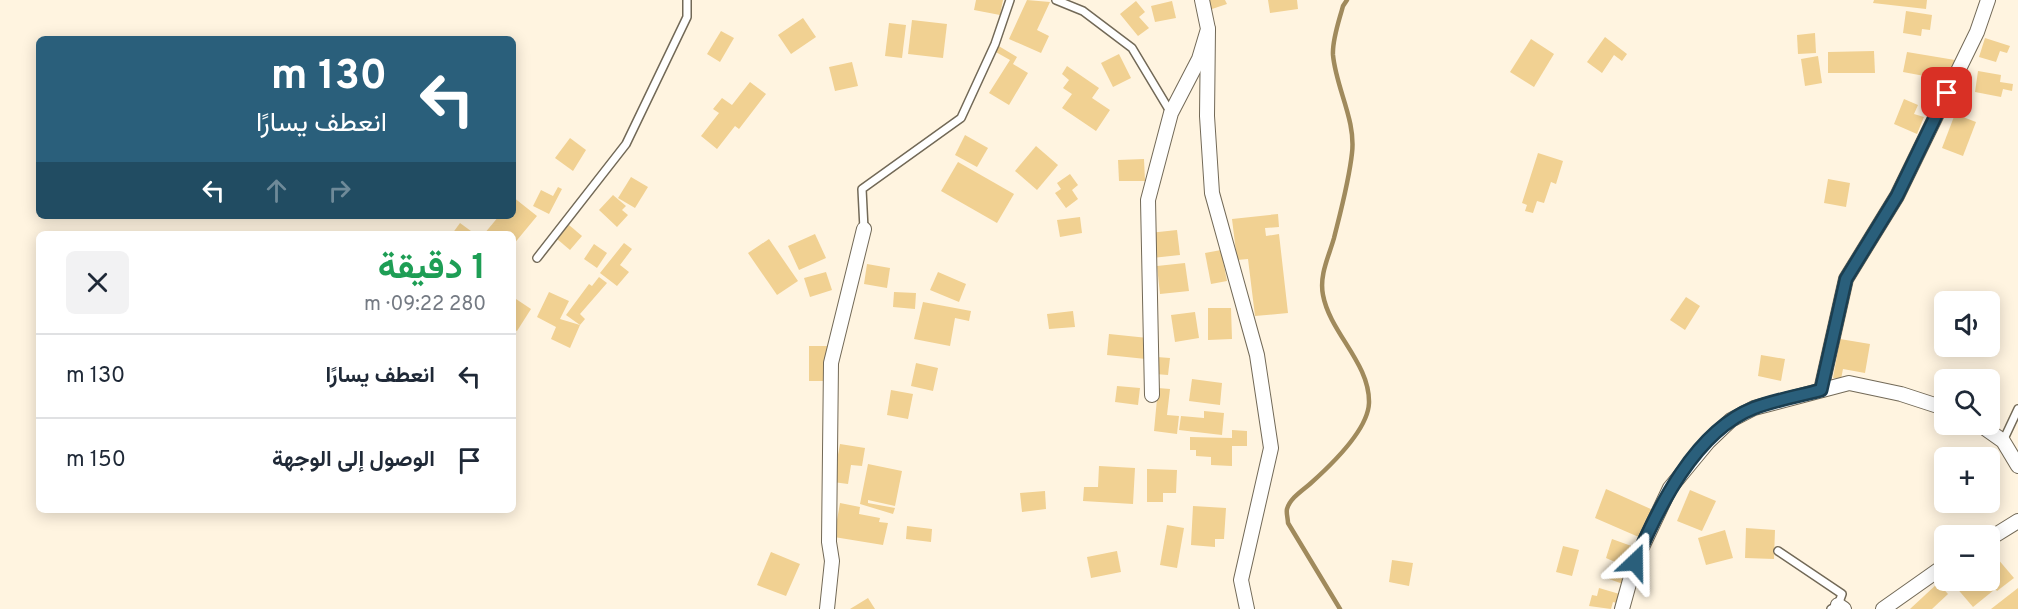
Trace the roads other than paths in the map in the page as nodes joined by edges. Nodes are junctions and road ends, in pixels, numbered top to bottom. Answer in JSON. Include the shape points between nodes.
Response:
{"nodes":[{"id":1,"x":687,"y":0,"type":"edge"},
{"id":2,"x":1010,"y":0,"type":"edge"},
{"id":3,"x":1056,"y":0,"type":"edge"},
{"id":4,"x":1202,"y":0,"type":"edge"},
{"id":5,"x":1989,"y":0,"type":"edge"},
{"id":6,"x":1208,"y":29,"type":"junction"},
{"id":7,"x":1171,"y":113,"type":"junction"},
{"id":8,"x":864,"y":229,"type":"joint"},
{"id":9,"x":537,"y":258,"type":"dead end"},
{"id":10,"x":1821,"y":390,"type":"junction"},
{"id":11,"x":1152,"y":395,"type":"dead end"},
{"id":12,"x":1934,"y":405,"type":"edge"},
{"id":13,"x":2018,"y":409,"type":"edge"},
{"id":14,"x":1995,"y":435,"type":"edge"},
{"id":15,"x":2003,"y":441,"type":"junction"},
{"id":16,"x":2018,"y":466,"type":"edge"},
{"id":17,"x":2018,"y":521,"type":"edge"},
{"id":18,"x":2000,"y":532,"type":"edge"},
{"id":19,"x":1778,"y":551,"type":"dead end"},
{"id":20,"x":1934,"y":573,"type":"edge"},
{"id":21,"x":1838,"y":608,"type":"edge"},
{"id":22,"x":827,"y":609,"type":"edge"},
{"id":23,"x":1246,"y":609,"type":"edge"},
{"id":24,"x":1622,"y":609,"type":"edge"},
{"id":25,"x":1883,"y":609,"type":"edge"}],
"edges":[{"from":1,"to":9,"type":"lane","via":[[687,17],[626,144]]},
{"from":2,"to":8,"type":"lane","via":[[995,44],[961,118],[862,189]]},
{"from":3,"to":7,"type":"lane","via":[[1083,11],[1132,48]]},
{"from":4,"to":6,"type":"street"},
{"from":5,"to":10,"type":"street","via":[[1897,196],[1846,279]]},
{"from":6,"to":7,"type":"street","via":[[1199,59]]},
{"from":6,"to":23,"type":"street","via":[[1207,116],[1212,193],[1257,355],[1271,448],[1241,580]]},
{"from":7,"to":11,"type":"street","via":[[1148,200]]},
{"from":8,"to":22,"type":"street","via":[[831,363],[832,561]]},
{"from":10,"to":12,"type":"street","via":[[1849,383]]},
{"from":10,"to":24,"type":"street","via":[[1754,408],[1731,420],[1708,442],[1670,488],[1655,514],[1635,562]]},
{"from":13,"to":15,"type":"lane"},
{"from":14,"to":15,"type":"street"},
{"from":15,"to":16,"type":"street"},
{"from":17,"to":18,"type":"street"},
{"from":19,"to":21,"type":"lane","via":[[1842,594]]},
{"from":20,"to":25,"type":"street"}]}
